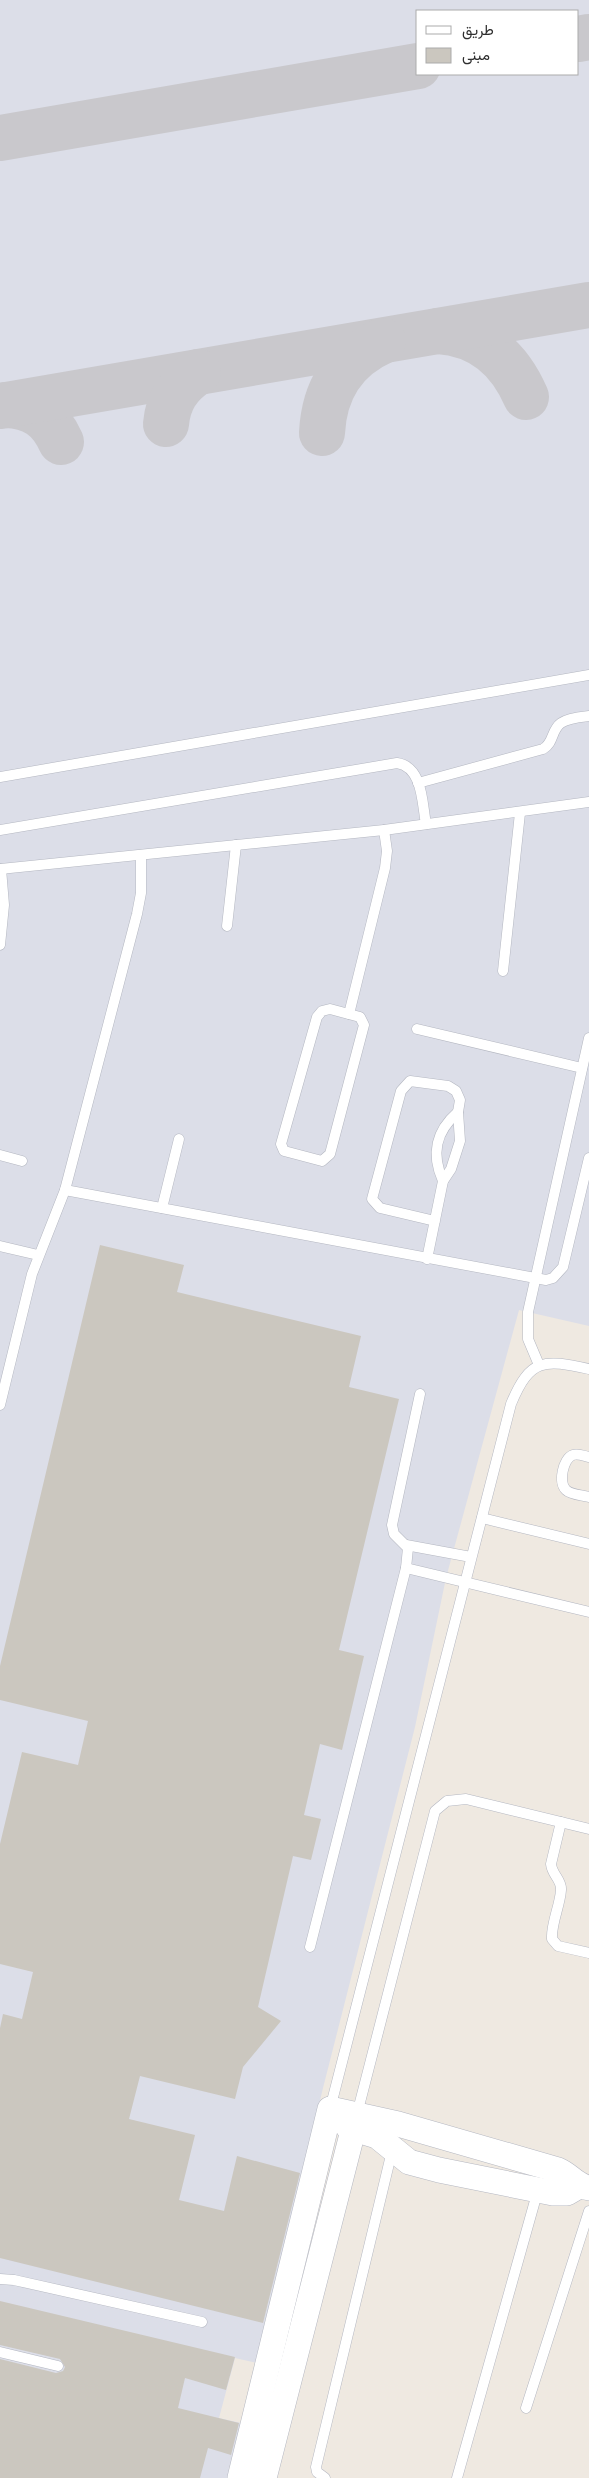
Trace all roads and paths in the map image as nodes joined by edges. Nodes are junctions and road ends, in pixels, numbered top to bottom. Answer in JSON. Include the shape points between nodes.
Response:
{"nodes":[{"id":1,"x":589,"y":675,"type":"edge"},
{"id":2,"x":589,"y":716,"type":"edge"},
{"id":3,"x":0,"y":777,"type":"edge"},
{"id":4,"x":418,"y":783,"type":"junction"},
{"id":5,"x":589,"y":802,"type":"edge"},
{"id":6,"x":520,"y":813,"type":"junction"},
{"id":7,"x":426,"y":824,"type":"junction"},
{"id":8,"x":0,"y":830,"type":"edge"},
{"id":9,"x":384,"y":830,"type":"junction"},
{"id":10,"x":236,"y":845,"type":"junction"},
{"id":11,"x":141,"y":855,"type":"junction"},
{"id":12,"x":1,"y":869,"type":"edge"},
{"id":13,"x":227,"y":926,"type":"dead end"},
{"id":14,"x":0,"y":938,"type":"edge"},
{"id":15,"x":504,"y":971,"type":"dead end"},
{"id":16,"x":349,"y":1014,"type":"junction"},
{"id":17,"x":417,"y":1029,"type":"dead end"},
{"id":18,"x":589,"y":1038,"type":"edge"},
{"id":19,"x":582,"y":1068,"type":"junction"},
{"id":20,"x":458,"y":1112,"type":"junction"},
{"id":21,"x":179,"y":1140,"type":"dead end"},
{"id":22,"x":0,"y":1155,"type":"edge"},
{"id":23,"x":589,"y":1158,"type":"edge"},
{"id":24,"x":22,"y":1161,"type":"dead end"},
{"id":25,"x":443,"y":1181,"type":"junction"},
{"id":26,"x":66,"y":1190,"type":"junction"},
{"id":27,"x":162,"y":1208,"type":"junction"},
{"id":28,"x":435,"y":1220,"type":"junction"},
{"id":29,"x":0,"y":1246,"type":"edge"},
{"id":30,"x":38,"y":1255,"type":"junction"},
{"id":31,"x":427,"y":1259,"type":"junction"},
{"id":32,"x":536,"y":1280,"type":"junction"},
{"id":33,"x":539,"y":1365,"type":"junction"},
{"id":34,"x":589,"y":1369,"type":"edge"},
{"id":35,"x":420,"y":1394,"type":"dead end"},
{"id":36,"x":0,"y":1405,"type":"edge"},
{"id":37,"x":589,"y":1458,"type":"edge"},
{"id":38,"x":589,"y":1497,"type":"edge"},
{"id":39,"x":482,"y":1518,"type":"junction"},
{"id":40,"x":589,"y":1544,"type":"edge"},
{"id":41,"x":406,"y":1545,"type":"junction"},
{"id":42,"x":471,"y":1557,"type":"junction"},
{"id":43,"x":406,"y":1568,"type":"junction"},
{"id":44,"x":464,"y":1582,"type":"junction"},
{"id":45,"x":589,"y":1612,"type":"edge"},
{"id":46,"x":561,"y":1822,"type":"junction"},
{"id":47,"x":589,"y":1829,"type":"edge"},
{"id":48,"x":310,"y":1947,"type":"dead end"},
{"id":49,"x":589,"y":1953,"type":"edge"},
{"id":50,"x":328,"y":2116,"type":"junction"},
{"id":51,"x":355,"y":2122,"type":"junction"},
{"id":52,"x":398,"y":2124,"type":"junction"},
{"id":53,"x":392,"y":2149,"type":"junction"},
{"id":54,"x":343,"y":2167,"type":"junction"},
{"id":55,"x":584,"y":2187,"type":"edge"},
{"id":56,"x":538,"y":2190,"type":"junction"},
{"id":57,"x":589,"y":2210,"type":"edge"},
{"id":58,"x":0,"y":2279,"type":"edge"},
{"id":59,"x":202,"y":2322,"type":"dead end"},
{"id":60,"x":0,"y":2352,"type":"edge"},
{"id":61,"x":58,"y":2366,"type":"dead end"},
{"id":62,"x":526,"y":2408,"type":"dead end"},
{"id":63,"x":240,"y":2478,"type":"edge"},
{"id":64,"x":264,"y":2478,"type":"edge"},
{"id":65,"x":325,"y":2478,"type":"edge"},
{"id":66,"x":457,"y":2478,"type":"edge"}],
"edges":[{"from":1,"to":3,"type":"lane"},
{"from":2,"to":4,"type":"lane","via":[[561,723],[543,749]]},
{"from":4,"to":7,"type":"lane"},
{"from":4,"to":8,"type":"lane","via":[[412,770],[397,763]]},
{"from":5,"to":6,"type":"lane"},
{"from":6,"to":7,"type":"lane"},
{"from":6,"to":15,"type":"lane"},
{"from":7,"to":9,"type":"lane"},
{"from":9,"to":10,"type":"lane"},
{"from":9,"to":16,"type":"lane","via":[[385,868]]},
{"from":10,"to":11,"type":"lane"},
{"from":10,"to":13,"type":"lane"},
{"from":11,"to":12,"type":"lane"},
{"from":11,"to":26,"type":"lane","via":[[137,914]]},
{"from":12,"to":14,"type":"lane","via":[[4,905]]},
{"from":16,"to":16,"type":"lane","via":[[326,1009],[317,1017],[281,1144],[284,1151],[318,1160],[326,1160],[330,1154],[364,1025],[360,1017]]},
{"from":17,"to":19,"type":"lane"},
{"from":18,"to":19,"type":"lane"},
{"from":19,"to":32,"type":"lane"},
{"from":20,"to":25,"type":"lane","via":[[460,1141],[451,1169]]},
{"from":20,"to":25,"type":"lane","via":[[444,1126],[436,1143],[435,1156]]},
{"from":20,"to":28,"type":"lane","via":[[459,1096],[453,1088],[414,1080],[406,1083],[372,1196],[373,1203],[380,1208]]},
{"from":21,"to":27,"type":"lane"},
{"from":22,"to":24,"type":"lane"},
{"from":23,"to":32,"type":"lane","via":[[563,1267],[553,1278]]},
{"from":25,"to":28,"type":"lane"},
{"from":26,"to":27,"type":"lane"},
{"from":26,"to":30,"type":"lane"},
{"from":27,"to":31,"type":"lane"},
{"from":28,"to":31,"type":"lane"},
{"from":29,"to":30,"type":"lane"},
{"from":30,"to":36,"type":"lane"},
{"from":31,"to":32,"type":"lane"},
{"from":32,"to":33,"type":"lane","via":[[527,1328],[530,1347]]},
{"from":33,"to":34,"type":"lane","via":[[559,1362]]},
{"from":33,"to":39,"type":"lane","via":[[522,1381],[511,1404]]},
{"from":35,"to":41,"type":"lane","via":[[392,1525],[394,1534]]},
{"from":37,"to":38,"type":"lane","via":[[577,1454],[571,1456],[561,1481],[565,1490]]},
{"from":39,"to":40,"type":"lane"},
{"from":39,"to":42,"type":"lane"},
{"from":41,"to":42,"type":"lane"},
{"from":41,"to":43,"type":"lane"},
{"from":42,"to":44,"type":"lane"},
{"from":43,"to":44,"type":"lane"},
{"from":43,"to":48,"type":"lane"},
{"from":44,"to":45,"type":"lane"},
{"from":44,"to":50,"type":"lane"},
{"from":46,"to":47,"type":"lane"},
{"from":46,"to":49,"type":"lane","via":[[551,1864],[562,1889],[552,1939],[558,1946]]},
{"from":46,"to":51,"type":"lane","via":[[466,1799],[447,1801],[435,1811]]},
{"from":50,"to":51,"type":"street"},
{"from":50,"to":63,"type":"street"},
{"from":51,"to":52,"type":"street"},
{"from":51,"to":53,"type":"street"},
{"from":51,"to":54,"type":"street"},
{"from":52,"to":53,"type":"lane"},
{"from":52,"to":55,"type":"street","via":[[558,2170]]},
{"from":53,"to":54,"type":"street","via":[[371,2151]]},
{"from":53,"to":56,"type":"street","via":[[409,2162]]},
{"from":53,"to":65,"type":"lane","via":[[316,2467]]},
{"from":54,"to":64,"type":"street"},
{"from":55,"to":56,"type":"street","via":[[560,2194]]},
{"from":56,"to":66,"type":"lane"},
{"from":57,"to":62,"type":"lane"},
{"from":58,"to":59,"type":"lane"},
{"from":60,"to":61,"type":"lane"}]}
